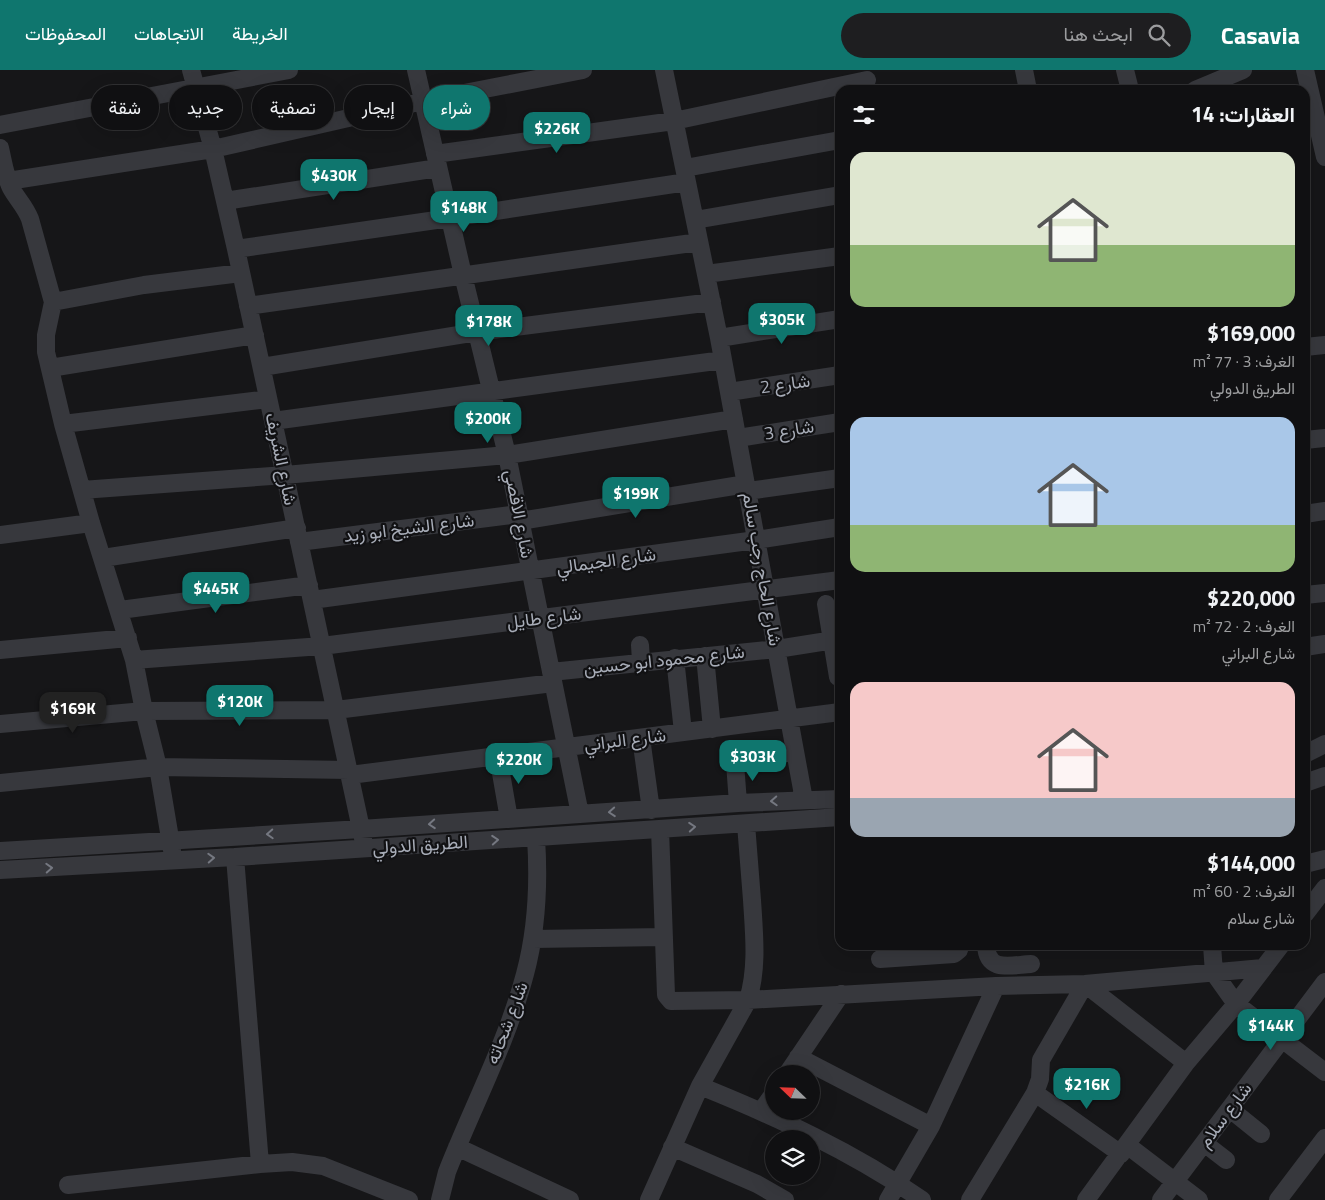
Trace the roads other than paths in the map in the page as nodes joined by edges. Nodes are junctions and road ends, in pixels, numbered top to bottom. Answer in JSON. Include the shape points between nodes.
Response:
{"nodes":[{"id":1,"x":191,"y":70,"type":"edge"},
{"id":2,"x":289,"y":70,"type":"edge"},
{"id":3,"x":416,"y":70,"type":"edge"},
{"id":4,"x":583,"y":70,"type":"edge"},
{"id":5,"x":664,"y":70,"type":"edge"},
{"id":6,"x":1024,"y":70,"type":"edge"},
{"id":7,"x":1125,"y":70,"type":"edge"},
{"id":8,"x":1243,"y":70,"type":"edge"},
{"id":9,"x":1305,"y":70,"type":"edge"},
{"id":10,"x":867,"y":80,"type":"edge"},
{"id":11,"x":195,"y":85,"type":"edge"},
{"id":12,"x":207,"y":85,"type":"edge"},
{"id":13,"x":843,"y":85,"type":"edge"},
{"id":14,"x":1027,"y":85,"type":"edge"},
{"id":15,"x":1129,"y":85,"type":"edge"},
{"id":16,"x":1207,"y":85,"type":"edge"},
{"id":17,"x":1308,"y":85,"type":"edge"},
{"id":18,"x":835,"y":87,"type":"edge"},
{"id":19,"x":490,"y":88,"type":"edge"},
{"id":20,"x":169,"y":92,"type":"edge"},
{"id":21,"x":1310,"y":92,"type":"edge"},
{"id":22,"x":423,"y":101,"type":"joint"},
{"id":23,"x":674,"y":121,"type":"junction"},
{"id":24,"x":0,"y":125,"type":"edge"},
{"id":25,"x":208,"y":130,"type":"edge"},
{"id":26,"x":430,"y":130,"type":"edge"},
{"id":27,"x":835,"y":141,"type":"edge"},
{"id":28,"x":0,"y":148,"type":"edge"},
{"id":29,"x":213,"y":149,"type":"junction"},
{"id":30,"x":1325,"y":157,"type":"edge"},
{"id":31,"x":437,"y":161,"type":"junction"},
{"id":32,"x":686,"y":175,"type":"junction"},
{"id":33,"x":8,"y":180,"type":"junction"},
{"id":34,"x":835,"y":197,"type":"edge"},
{"id":35,"x":225,"y":201,"type":"junction"},
{"id":36,"x":450,"y":218,"type":"junction"},
{"id":37,"x":695,"y":220,"type":"junction"},
{"id":38,"x":699,"y":242,"type":"junction"},
{"id":39,"x":236,"y":249,"type":"junction"},
{"id":40,"x":835,"y":257,"type":"edge"},
{"id":41,"x":241,"y":273,"type":"junction"},
{"id":42,"x":706,"y":274,"type":"junction"},
{"id":43,"x":463,"y":275,"type":"junction"},
{"id":44,"x":53,"y":302,"type":"junction"},
{"id":45,"x":712,"y":302,"type":"junction"},
{"id":46,"x":248,"y":306,"type":"junction"},
{"id":47,"x":835,"y":320,"type":"edge"},
{"id":48,"x":477,"y":332,"type":"junction"},
{"id":49,"x":254,"y":335,"type":"junction"},
{"id":50,"x":719,"y":338,"type":"junction"},
{"id":51,"x":1325,"y":345,"type":"edge"},
{"id":52,"x":1310,"y":346,"type":"edge"},
{"id":53,"x":723,"y":360,"type":"junction"},
{"id":54,"x":262,"y":367,"type":"junction"},
{"id":55,"x":50,"y":368,"type":"junction"},
{"id":56,"x":835,"y":377,"type":"edge"},
{"id":57,"x":492,"y":392,"type":"junction"},
{"id":58,"x":729,"y":392,"type":"junction"},
{"id":59,"x":268,"y":399,"type":"junction"},
{"id":60,"x":734,"y":419,"type":"junction"},
{"id":61,"x":273,"y":421,"type":"junction"},
{"id":62,"x":835,"y":423,"type":"edge"},
{"id":63,"x":63,"y":424,"type":"junction"},
{"id":64,"x":738,"y":438,"type":"junction"},
{"id":65,"x":1325,"y":438,"type":"edge"},
{"id":66,"x":1310,"y":440,"type":"edge"},
{"id":67,"x":507,"y":455,"type":"junction"},
{"id":68,"x":285,"y":475,"type":"junction"},
{"id":69,"x":835,"y":479,"type":"edge"},
{"id":70,"x":747,"y":488,"type":"junction"},
{"id":71,"x":82,"y":490,"type":"junction"},
{"id":72,"x":1325,"y":511,"type":"edge"},
{"id":73,"x":1310,"y":513,"type":"edge"},
{"id":74,"x":520,"y":518,"type":"junction"},
{"id":75,"x":91,"y":523,"type":"junction"},
{"id":76,"x":835,"y":528,"type":"edge"},
{"id":77,"x":298,"y":535,"type":"junction"},
{"id":78,"x":0,"y":536,"type":"edge"},
{"id":79,"x":756,"y":540,"type":"junction"},
{"id":80,"x":103,"y":558,"type":"junction"},
{"id":81,"x":531,"y":571,"type":"junction"},
{"id":82,"x":835,"y":581,"type":"edge"},
{"id":83,"x":765,"y":589,"type":"junction"},
{"id":84,"x":310,"y":592,"type":"junction"},
{"id":85,"x":1325,"y":593,"type":"edge"},
{"id":86,"x":1310,"y":594,"type":"edge"},
{"id":87,"x":826,"y":604,"type":"dead end"},
{"id":88,"x":120,"y":610,"type":"junction"},
{"id":89,"x":540,"y":618,"type":"junction"},
{"id":90,"x":835,"y":636,"type":"edge"},
{"id":91,"x":128,"y":638,"type":"junction"},
{"id":92,"x":835,"y":640,"type":"edge"},
{"id":93,"x":1325,"y":644,"type":"edge"},
{"id":94,"x":322,"y":646,"type":"junction"},
{"id":95,"x":1310,"y":646,"type":"edge"},
{"id":96,"x":776,"y":649,"type":"junction"},
{"id":97,"x":0,"y":650,"type":"edge"},
{"id":98,"x":705,"y":656,"type":"junction"},
{"id":99,"x":675,"y":658,"type":"junction"},
{"id":100,"x":134,"y":660,"type":"junction"},
{"id":101,"x":552,"y":678,"type":"junction"},
{"id":102,"x":336,"y":710,"type":"junction"},
{"id":103,"x":144,"y":711,"type":"junction"},
{"id":104,"x":835,"y":713,"type":"edge"},
{"id":105,"x":789,"y":719,"type":"junction"},
{"id":106,"x":0,"y":724,"type":"edge"},
{"id":107,"x":712,"y":729,"type":"junction"},
{"id":108,"x":683,"y":732,"type":"junction"},
{"id":109,"x":641,"y":738,"type":"junction"},
{"id":110,"x":1325,"y":744,"type":"edge"},
{"id":111,"x":566,"y":748,"type":"junction"},
{"id":112,"x":795,"y":752,"type":"junction"},
{"id":113,"x":1310,"y":752,"type":"edge"},
{"id":114,"x":498,"y":756,"type":"junction"},
{"id":115,"x":761,"y":757,"type":"dead end"},
{"id":116,"x":735,"y":763,"type":"dead end"},
{"id":117,"x":158,"y":767,"type":"junction"},
{"id":118,"x":349,"y":772,"type":"junction"},
{"id":119,"x":1324,"y":777,"type":"edge"},
{"id":120,"x":1310,"y":781,"type":"edge"},
{"id":121,"x":0,"y":783,"type":"edge"},
{"id":122,"x":835,"y":799,"type":"edge"},
{"id":123,"x":809,"y":800,"type":"junction"},
{"id":124,"x":738,"y":803,"type":"junction"},
{"id":125,"x":651,"y":810,"type":"junction"},
{"id":126,"x":573,"y":814,"type":"junction"},
{"id":127,"x":835,"y":817,"type":"edge"},
{"id":128,"x":508,"y":819,"type":"junction"},
{"id":129,"x":816,"y":819,"type":"junction"},
{"id":130,"x":746,"y":824,"type":"junction"},
{"id":131,"x":361,"y":829,"type":"junction"},
{"id":132,"x":660,"y":829,"type":"junction"},
{"id":133,"x":566,"y":835,"type":"junction"},
{"id":134,"x":536,"y":838,"type":"junction"},
{"id":135,"x":170,"y":840,"type":"junction"},
{"id":136,"x":366,"y":849,"type":"junction"},
{"id":137,"x":0,"y":850,"type":"edge"},
{"id":138,"x":235,"y":857,"type":"junction"},
{"id":139,"x":1325,"y":859,"type":"edge"},
{"id":140,"x":173,"y":861,"type":"junction"},
{"id":141,"x":1310,"y":863,"type":"edge"},
{"id":142,"x":0,"y":870,"type":"edge"},
{"id":143,"x":1325,"y":888,"type":"edge"},
{"id":144,"x":1310,"y":908,"type":"edge"},
{"id":145,"x":664,"y":937,"type":"junction"},
{"id":146,"x":533,"y":939,"type":"junction"},
{"id":147,"x":959,"y":950,"type":"edge"},
{"id":148,"x":987,"y":950,"type":"edge"},
{"id":149,"x":1212,"y":950,"type":"edge"},
{"id":150,"x":1277,"y":950,"type":"edge"},
{"id":151,"x":880,"y":959,"type":"dead end"},
{"id":152,"x":1031,"y":964,"type":"dead end"},
{"id":153,"x":1263,"y":968,"type":"junction"},
{"id":154,"x":1214,"y":972,"type":"junction"},
{"id":155,"x":1325,"y":982,"type":"edge"},
{"id":156,"x":1084,"y":984,"type":"junction"},
{"id":157,"x":996,"y":986,"type":"junction"},
{"id":158,"x":841,"y":994,"type":"junction"},
{"id":159,"x":748,"y":1000,"type":"junction"},
{"id":160,"x":1236,"y":1004,"type":"junction"},
{"id":161,"x":1282,"y":1039,"type":"junction"},
{"id":162,"x":798,"y":1057,"type":"junction"},
{"id":163,"x":1186,"y":1064,"type":"junction"},
{"id":164,"x":793,"y":1065,"type":"edge"},
{"id":165,"x":1325,"y":1072,"type":"edge"},
{"id":166,"x":700,"y":1086,"type":"junction"},
{"id":167,"x":1034,"y":1093,"type":"junction"},
{"id":168,"x":765,"y":1106,"type":"edge"},
{"id":169,"x":1230,"y":1109,"type":"junction"},
{"id":170,"x":762,"y":1110,"type":"junction"},
{"id":171,"x":931,"y":1126,"type":"junction"},
{"id":172,"x":1262,"y":1134,"type":"dead end"},
{"id":173,"x":1325,"y":1138,"type":"edge"},
{"id":174,"x":1204,"y":1142,"type":"junction"},
{"id":175,"x":457,"y":1147,"type":"junction"},
{"id":176,"x":672,"y":1147,"type":"junction"},
{"id":177,"x":1124,"y":1150,"type":"junction"},
{"id":178,"x":1226,"y":1160,"type":"dead end"},
{"id":179,"x":260,"y":1164,"type":"junction"},
{"id":180,"x":1175,"y":1182,"type":"junction"},
{"id":181,"x":898,"y":1183,"type":"junction"},
{"id":182,"x":68,"y":1185,"type":"dead end"},
{"id":183,"x":409,"y":1200,"type":"edge"},
{"id":184,"x":440,"y":1200,"type":"edge"},
{"id":185,"x":570,"y":1200,"type":"edge"},
{"id":186,"x":649,"y":1200,"type":"edge"},
{"id":187,"x":785,"y":1200,"type":"edge"},
{"id":188,"x":888,"y":1200,"type":"edge"},
{"id":189,"x":922,"y":1200,"type":"edge"},
{"id":190,"x":970,"y":1200,"type":"edge"},
{"id":191,"x":1086,"y":1200,"type":"edge"},
{"id":192,"x":1161,"y":1200,"type":"edge"},
{"id":193,"x":1199,"y":1200,"type":"edge"},
{"id":194,"x":1278,"y":1200,"type":"edge"}],
"edges":[{"from":1,"to":11,"type":"street","name":"شارع الشريف"},
{"from":2,"to":12,"type":"street"},
{"from":3,"to":22,"type":"street","name":"شارع الاقصي"},
{"from":4,"to":19,"type":"street"},
{"from":5,"to":23,"type":"street","name":"شارع الحاج رجب سالم"},
{"from":6,"to":14,"type":"street"},
{"from":7,"to":15,"type":"street"},
{"from":8,"to":16,"type":"street"},
{"from":9,"to":17,"type":"street"},
{"from":10,"to":13,"type":"street"},
{"from":18,"to":23,"type":"street"},
{"from":20,"to":24,"type":"street"},
{"from":21,"to":30,"type":"street"},
{"from":22,"to":29,"type":"street"},
{"from":23,"to":31,"type":"street"},
{"from":23,"to":32,"type":"street","name":"شارع الحاج رجب سالم"},
{"from":25,"to":29,"type":"street","name":"شارع الشريف"},
{"from":26,"to":31,"type":"street","name":"شارع الاقصي"},
{"from":27,"to":32,"type":"street"},
{"from":28,"to":33,"type":"street"},
{"from":29,"to":33,"type":"street"},
{"from":29,"to":35,"type":"street","name":"شارع الشريف"},
{"from":31,"to":35,"type":"street"},
{"from":31,"to":36,"type":"street","name":"شارع الاقصي"},
{"from":32,"to":36,"type":"street"},
{"from":32,"to":37,"type":"street","name":"شارع الحاج رجب سالم"},
{"from":33,"to":44,"type":"street","via":[[30,220]]},
{"from":34,"to":37,"type":"street"},
{"from":35,"to":39,"type":"street","name":"شارع الشريف"},
{"from":36,"to":39,"type":"street"},
{"from":36,"to":43,"type":"street","name":"شارع الاقصي"},
{"from":37,"to":38,"type":"street","name":"شارع الحاج رجب سالم"},
{"from":38,"to":42,"type":"street","name":"شارع الحاج رجب سالم"},
{"from":38,"to":43,"type":"street"},
{"from":39,"to":41,"type":"street","name":"شارع الشريف"},
{"from":40,"to":42,"type":"street"},
{"from":41,"to":44,"type":"street","via":[[144,285]]},
{"from":41,"to":46,"type":"street","name":"شارع الشريف"},
{"from":42,"to":45,"type":"street","name":"شارع الحاج رجب سالم"},
{"from":43,"to":46,"type":"street"},
{"from":43,"to":48,"type":"street","name":"شارع الاقصي"},
{"from":44,"to":55,"type":"street","via":[[46,335]]},
{"from":45,"to":48,"type":"street"},
{"from":45,"to":50,"type":"street","name":"شارع الحاج رجب سالم"},
{"from":46,"to":49,"type":"street","name":"شارع الشريف"},
{"from":47,"to":50,"type":"street"},
{"from":48,"to":54,"type":"street"},
{"from":48,"to":57,"type":"street","name":"شارع الاقصي"},
{"from":49,"to":54,"type":"street","name":"شارع الشريف"},
{"from":49,"to":55,"type":"street"},
{"from":50,"to":53,"type":"street","name":"شارع الحاج رجب سالم"},
{"from":51,"to":52,"type":"street"},
{"from":53,"to":57,"type":"street"},
{"from":53,"to":58,"type":"street","name":"شارع الحاج رجب سالم"},
{"from":54,"to":59,"type":"street","name":"شارع الشريف"},
{"from":55,"to":63,"type":"street"},
{"from":56,"to":58,"type":"street","name":"شارع 2"},
{"from":57,"to":61,"type":"street"},
{"from":57,"to":67,"type":"street","name":"شارع الاقصي"},
{"from":58,"to":60,"type":"street","name":"شارع الحاج رجب سالم"},
{"from":59,"to":61,"type":"street","name":"شارع الشريف"},
{"from":59,"to":63,"type":"street"},
{"from":60,"to":64,"type":"street","name":"شارع الحاج رجب سالم"},
{"from":60,"to":67,"type":"street"},
{"from":61,"to":68,"type":"street","name":"شارع الشريف"},
{"from":62,"to":64,"type":"street","name":"شارع 3"},
{"from":63,"to":71,"type":"street"},
{"from":64,"to":70,"type":"street","name":"شارع الحاج رجب سالم"},
{"from":65,"to":66,"type":"street"},
{"from":67,"to":68,"type":"street"},
{"from":67,"to":74,"type":"street","name":"شارع الاقصي"},
{"from":68,"to":71,"type":"street"},
{"from":68,"to":77,"type":"street","name":"شارع الشريف"},
{"from":69,"to":70,"type":"street","name":"شارع الشيخ ابو زيد"},
{"from":70,"to":74,"type":"street","name":"شارع الشيخ ابو زيد"},
{"from":70,"to":79,"type":"street","name":"شارع الحاج رجب سالم"},
{"from":71,"to":75,"type":"street"},
{"from":72,"to":73,"type":"street"},
{"from":74,"to":77,"type":"street","name":"شارع الشيخ ابو زيد"},
{"from":74,"to":81,"type":"street","name":"شارع الاقصي"},
{"from":75,"to":78,"type":"street"},
{"from":75,"to":80,"type":"street"},
{"from":76,"to":79,"type":"street","name":"شارع الجيمالي"},
{"from":77,"to":80,"type":"street","name":"شارع الشيخ ابو زيد"},
{"from":77,"to":84,"type":"street","name":"شارع الشريف"},
{"from":79,"to":81,"type":"street","name":"شارع الجيمالي"},
{"from":79,"to":83,"type":"street","name":"شارع الحاج رجب سالم"},
{"from":80,"to":88,"type":"street"},
{"from":81,"to":84,"type":"street","name":"شارع الجيمالي"},
{"from":81,"to":89,"type":"street","name":"شارع الاقصي"},
{"from":82,"to":83,"type":"street","name":"شارع طايل"},
{"from":83,"to":89,"type":"street","name":"شارع طايل"},
{"from":83,"to":96,"type":"street","name":"شارع الحاج رجب سالم"},
{"from":84,"to":88,"type":"street","name":"شارع الجيمالي"},
{"from":84,"to":94,"type":"street","name":"شارع الشريف"},
{"from":85,"to":86,"type":"street"},
{"from":87,"to":90,"type":"street"},
{"from":88,"to":91,"type":"street"},
{"from":89,"to":94,"type":"street","name":"شارع طايل"},
{"from":89,"to":101,"type":"street","name":"شارع الاقصي"},
{"from":91,"to":97,"type":"street"},
{"from":91,"to":100,"type":"street"},
{"from":92,"to":96,"type":"street","name":"شارع محمود ابو حسين"},
{"from":93,"to":95,"type":"street"},
{"from":94,"to":100,"type":"street","name":"شارع طايل"},
{"from":94,"to":102,"type":"street","name":"شارع الشريف"},
{"from":96,"to":98,"type":"street","name":"شارع محمود ابو حسين"},
{"from":96,"to":105,"type":"street","name":"شارع الحاج رجب سالم"},
{"from":98,"to":99,"type":"street","name":"شارع محمود ابو حسين"},
{"from":98,"to":107,"type":"street"},
{"from":99,"to":101,"type":"street","name":"شارع محمود ابو حسين","via":[[640,653]]},
{"from":99,"to":108,"type":"street"},
{"from":100,"to":103,"type":"street"},
{"from":101,"to":102,"type":"street","name":"شارع محمود ابو حسين"},
{"from":101,"to":111,"type":"street","name":"شارع الاقصي"},
{"from":102,"to":103,"type":"street","name":"شارع محمود ابو حسين"},
{"from":102,"to":118,"type":"street","name":"شارع الشريف"},
{"from":103,"to":106,"type":"street","name":"شارع محمود ابو حسين"},
{"from":103,"to":117,"type":"street"},
{"from":104,"to":105,"type":"street","name":"شارع البراني"},
{"from":105,"to":107,"type":"street","name":"شارع البراني"},
{"from":105,"to":112,"type":"street","name":"شارع الحاج رجب سالم"},
{"from":107,"to":108,"type":"street","name":"شارع البراني"},
{"from":108,"to":109,"type":"street","name":"شارع البراني"},
{"from":109,"to":111,"type":"street","name":"شارع البراني"},
{"from":109,"to":125,"type":"street"},
{"from":110,"to":113,"type":"street"},
{"from":111,"to":114,"type":"street","name":"شارع البراني"},
{"from":111,"to":126,"type":"street","name":"شارع الاقصي"},
{"from":112,"to":115,"type":"street"},
{"from":112,"to":123,"type":"street","name":"شارع الحاج رجب سالم"},
{"from":114,"to":118,"type":"street","name":"شارع البراني"},
{"from":114,"to":128,"type":"street"},
{"from":116,"to":124,"type":"street"},
{"from":117,"to":118,"type":"street","name":"شارع البراني"},
{"from":117,"to":121,"type":"street","name":"شارع البراني"},
{"from":117,"to":135,"type":"street"},
{"from":118,"to":131,"type":"street","name":"شارع الشريف"},
{"from":119,"to":120,"type":"street"},
{"from":122,"to":123,"type":"street","name":"الطريق الدولي"},
{"from":123,"to":124,"type":"street","name":"الطريق الدولي","one_way":true},
{"from":123,"to":129,"type":"street","name":"شارع الحاج رجب سالم"},
{"from":124,"to":125,"type":"street","name":"الطريق الدولي"},
{"from":125,"to":126,"type":"street","name":"الطريق الدولي","one_way":true},
{"from":126,"to":128,"type":"street","name":"الطريق الدولي"},
{"from":126,"to":133,"type":"street","name":"شارع الاقصي"},
{"from":127,"to":129,"type":"street","name":"الطريق الدولي"},
{"from":128,"to":131,"type":"street","name":"الطريق الدولي","one_way":true},
{"from":129,"to":130,"type":"street","name":"الطريق الدولي"},
{"from":132,"to":130,"type":"street","name":"الطريق الدولي","one_way":true},
{"from":130,"to":159,"type":"street","via":[[754,926],[754,970]]},
{"from":131,"to":135,"type":"street","name":"الطريق الدولي","one_way":true},
{"from":131,"to":136,"type":"street","name":"شارع الشريف"},
{"from":132,"to":133,"type":"street","name":"الطريق الدولي"},
{"from":132,"to":145,"type":"street"},
{"from":133,"to":134,"type":"street","name":"الطريق الدولي"},
{"from":136,"to":134,"type":"street","name":"الطريق الدولي","one_way":true},
{"from":134,"to":146,"type":"street","name":"شارع شحاته","via":[[537,905]]},
{"from":135,"to":137,"type":"street","name":"الطريق الدولي"},
{"from":135,"to":140,"type":"street"},
{"from":136,"to":138,"type":"street","name":"الطريق الدولي"},
{"from":140,"to":138,"type":"street","name":"الطريق الدولي","one_way":true},
{"from":138,"to":179,"type":"street"},
{"from":139,"to":141,"type":"street"},
{"from":142,"to":140,"type":"street","name":"الطريق الدولي","one_way":true},
{"from":143,"to":144,"type":"street"},
{"from":145,"to":146,"type":"street"},
{"from":145,"to":159,"type":"street","via":[[666,995],[671,1001]]},
{"from":146,"to":175,"type":"street","name":"شارع شحاته","via":[[516,1005]]},
{"from":147,"to":151,"type":"street","via":[[954,954]]},
{"from":148,"to":152,"type":"street","via":[[988,958],[997,965]]},
{"from":149,"to":154,"type":"street"},
{"from":150,"to":153,"type":"street"},
{"from":153,"to":154,"type":"street"},
{"from":153,"to":160,"type":"street"},
{"from":154,"to":156,"type":"street"},
{"from":154,"to":160,"type":"street"},
{"from":155,"to":161,"type":"street","name":"شارع سلام"},
{"from":156,"to":157,"type":"street"},
{"from":156,"to":163,"type":"street"},
{"from":156,"to":167,"type":"street","via":[[1040,1060],[1040,1079]]},
{"from":157,"to":158,"type":"street"},
{"from":157,"to":171,"type":"street"},
{"from":158,"to":159,"type":"street"},
{"from":158,"to":162,"type":"street"},
{"from":159,"to":166,"type":"street"},
{"from":160,"to":161,"type":"street"},
{"from":160,"to":163,"type":"street"},
{"from":161,"to":165,"type":"street"},
{"from":161,"to":169,"type":"street","name":"شارع سلام"},
{"from":162,"to":164,"type":"street"},
{"from":162,"to":171,"type":"street"},
{"from":163,"to":177,"type":"street"},
{"from":166,"to":170,"type":"street"},
{"from":166,"to":176,"type":"street"},
{"from":167,"to":177,"type":"street"},
{"from":167,"to":190,"type":"street"},
{"from":168,"to":170,"type":"street"},
{"from":169,"to":172,"type":"street"},
{"from":169,"to":174,"type":"street","name":"شارع سلام"},
{"from":170,"to":181,"type":"street"},
{"from":171,"to":181,"type":"street"},
{"from":173,"to":194,"type":"street"},
{"from":174,"to":178,"type":"street"},
{"from":174,"to":180,"type":"street","name":"شارع سلام"},
{"from":175,"to":184,"type":"street","name":"شارع شحاته"},
{"from":175,"to":185,"type":"street"},
{"from":176,"to":186,"type":"street"},
{"from":176,"to":187,"type":"street","via":[[757,1184]]},
{"from":177,"to":180,"type":"street"},
{"from":177,"to":191,"type":"street"},
{"from":179,"to":182,"type":"street"},
{"from":179,"to":183,"type":"street","via":[[292,1162],[323,1166]]},
{"from":180,"to":192,"type":"street","name":"شارع سلام"},
{"from":180,"to":193,"type":"street"},
{"from":181,"to":188,"type":"street"},
{"from":181,"to":189,"type":"street"}]}
